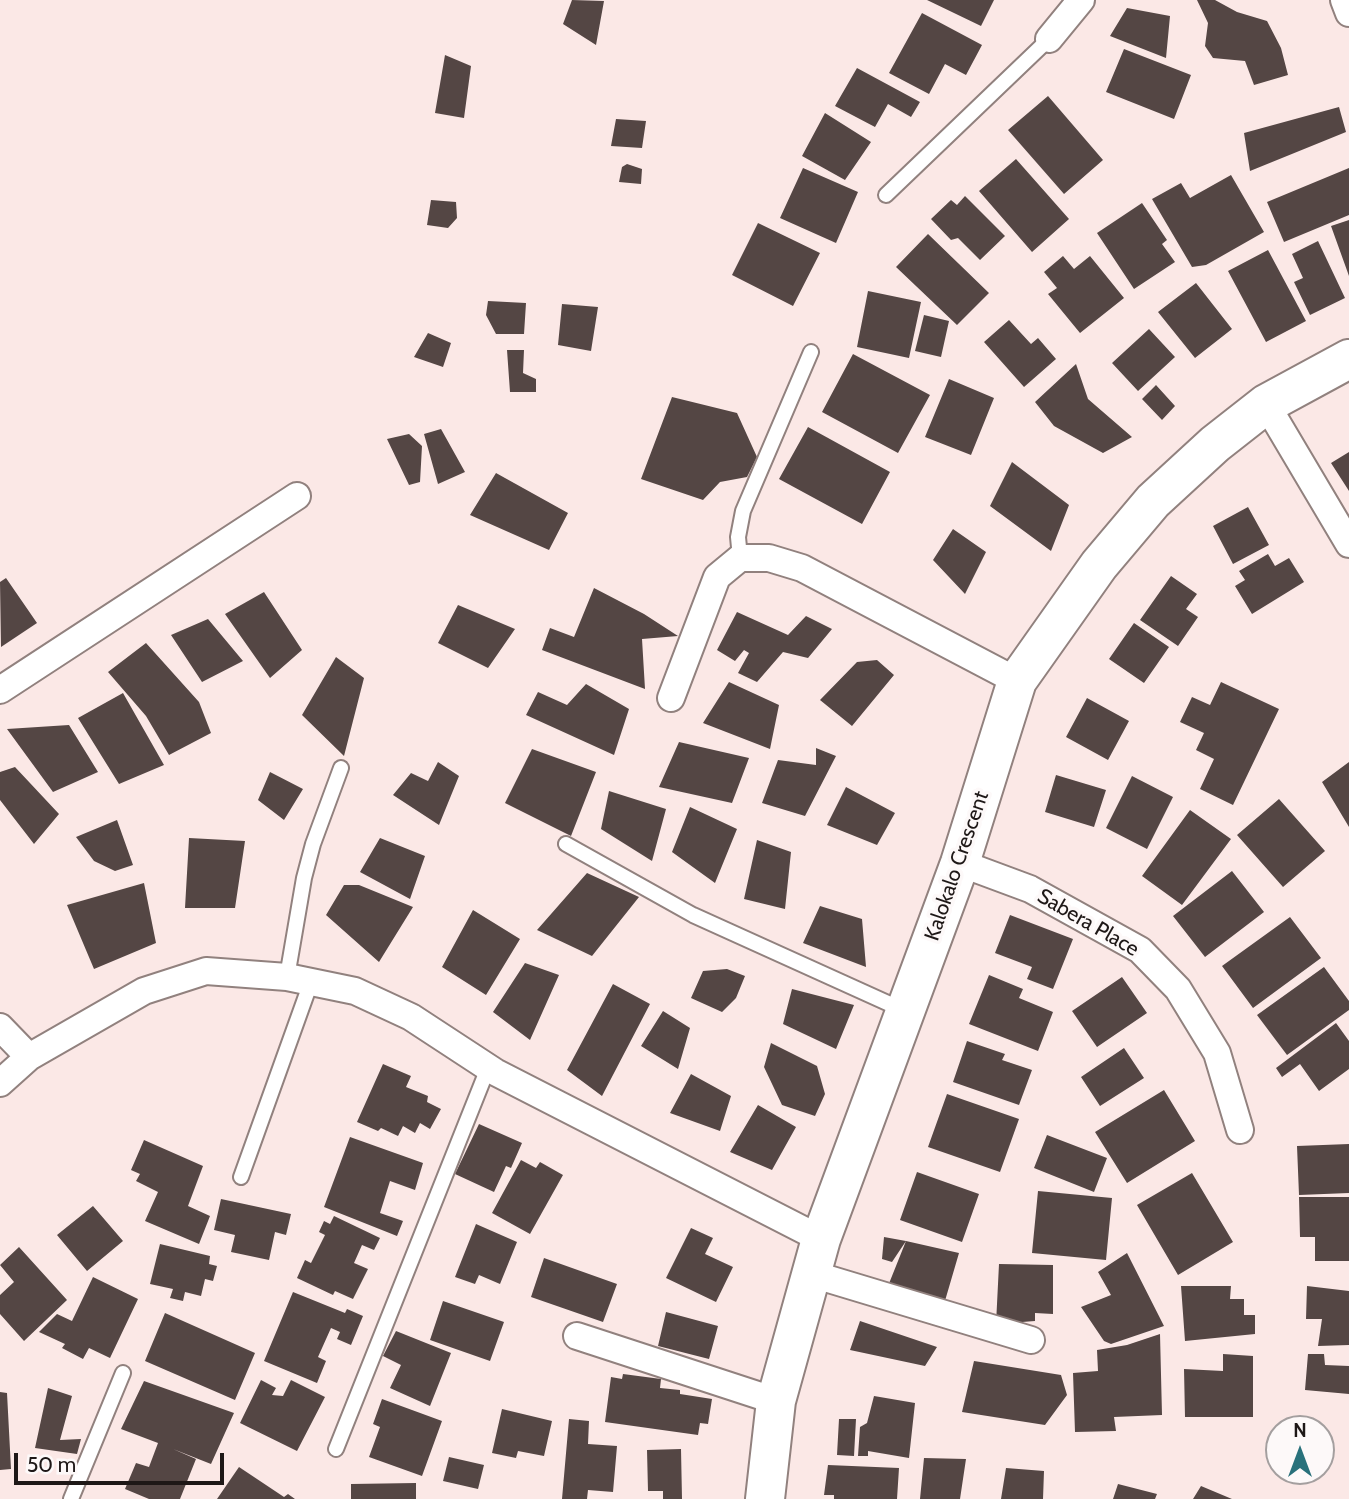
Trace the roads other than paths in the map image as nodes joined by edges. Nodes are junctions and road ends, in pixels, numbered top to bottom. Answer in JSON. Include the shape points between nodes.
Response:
{"nodes":[{"id":1,"x":1081,"y":0,"type":"edge"},
{"id":2,"x":1344,"y":0,"type":"edge"},
{"id":3,"x":1349,"y":13,"type":"edge"},
{"id":4,"x":1049,"y":39,"type":"joint"},
{"id":5,"x":887,"y":195,"type":"dead end"},
{"id":6,"x":811,"y":352,"type":"dead end"},
{"id":7,"x":1349,"y":359,"type":"edge"},
{"id":8,"x":1266,"y":404,"type":"junction"},
{"id":9,"x":297,"y":496,"type":"dead end"},
{"id":10,"x":1349,"y":544,"type":"edge"},
{"id":11,"x":740,"y":558,"type":"junction"},
{"id":12,"x":1017,"y":681,"type":"junction"},
{"id":13,"x":0,"y":690,"type":"edge"},
{"id":14,"x":671,"y":698,"type":"dead end"},
{"id":15,"x":341,"y":768,"type":"dead end"},
{"id":16,"x":566,"y":844,"type":"dead end"},
{"id":17,"x":960,"y":863,"type":"junction"},
{"id":18,"x":299,"y":979,"type":"junction"},
{"id":19,"x":905,"y":1011,"type":"junction"},
{"id":20,"x":0,"y":1027,"type":"edge"},
{"id":21,"x":29,"y":1057,"type":"junction"},
{"id":22,"x":488,"y":1068,"type":"junction"},
{"id":23,"x":0,"y":1083,"type":"edge"},
{"id":24,"x":1240,"y":1130,"type":"dead end"},
{"id":25,"x":241,"y":1177,"type":"dead end"},
{"id":26,"x":816,"y":1256,"type":"junction"},
{"id":27,"x":577,"y":1336,"type":"dead end"},
{"id":28,"x":1031,"y":1340,"type":"dead end"},
{"id":29,"x":123,"y":1373,"type":"dead end"},
{"id":30,"x":776,"y":1401,"type":"junction"},
{"id":31,"x":336,"y":1449,"type":"dead end"},
{"id":32,"x":71,"y":1499,"type":"edge"},
{"id":33,"x":765,"y":1499,"type":"edge"}],
"edges":[{"from":1,"to":4,"type":"street"},
{"from":2,"to":3,"type":"street"},
{"from":4,"to":5,"type":"lane"},
{"from":6,"to":11,"type":"lane","via":[[743,511]]},
{"from":7,"to":8,"type":"street","name":"Kalokalo Crescent"},
{"from":8,"to":10,"type":"street"},
{"from":8,"to":12,"type":"street","name":"Kalokalo Crescent","via":[[1153,501],[1099,565]]},
{"from":9,"to":13,"type":"street"},
{"from":11,"to":12,"type":"street","via":[[769,558],[802,568]]},
{"from":11,"to":14,"type":"street","via":[[717,577]]},
{"from":12,"to":17,"type":"street","name":"Kalokalo Crescent"},
{"from":15,"to":18,"type":"lane","via":[[310,855]]},
{"from":16,"to":19,"type":"lane","via":[[693,915]]},
{"from":17,"to":19,"type":"street","name":"Kalokalo Crescent"},
{"from":17,"to":24,"type":"street","name":"Sabera Place","via":[[1030,889],[1140,950],[1178,989],[1217,1053]]},
{"from":18,"to":21,"type":"street","via":[[206,971],[144,990]]},
{"from":18,"to":22,"type":"street","via":[[355,990],[411,1017]]},
{"from":18,"to":25,"type":"lane"},
{"from":19,"to":26,"type":"street","name":"Kalokalo Crescent"},
{"from":20,"to":21,"type":"street"},
{"from":21,"to":23,"type":"street"},
{"from":22,"to":26,"type":"street"},
{"from":22,"to":31,"type":"lane"},
{"from":26,"to":28,"type":"street"},
{"from":26,"to":30,"type":"street","name":"Kalokalo Crescent"},
{"from":27,"to":30,"type":"street"},
{"from":29,"to":32,"type":"lane"},
{"from":30,"to":33,"type":"street","name":"Kalokalo Crescent"}]}
